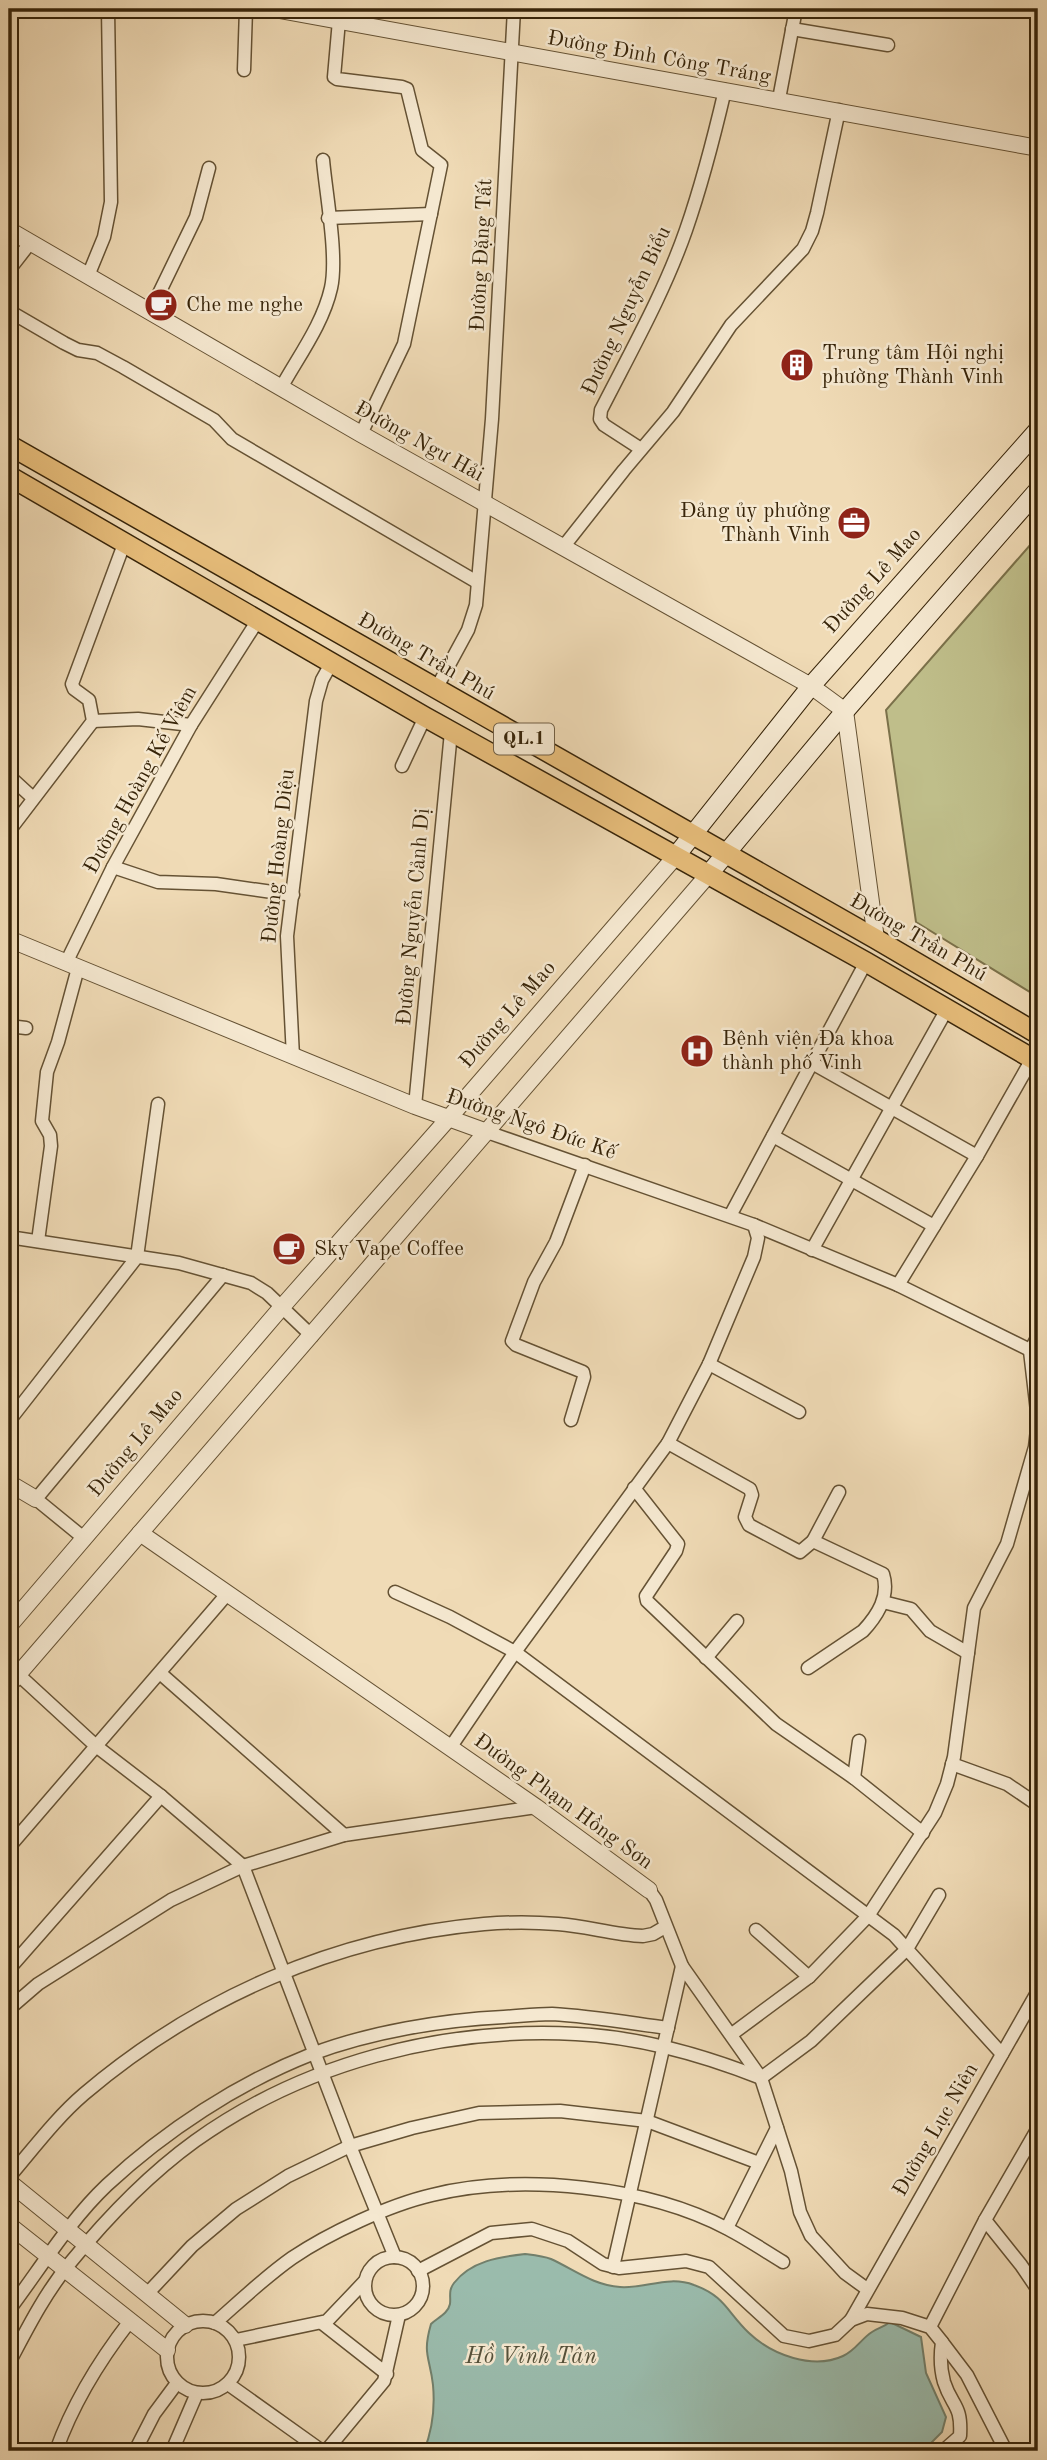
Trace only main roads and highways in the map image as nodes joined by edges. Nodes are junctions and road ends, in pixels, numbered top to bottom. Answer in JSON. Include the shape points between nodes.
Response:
{"nodes":[{"id":1,"x":1038,"y":430,"type":"edge"},
{"id":2,"x":9,"y":445,"type":"edge"},
{"id":3,"x":9,"y":476,"type":"edge"},
{"id":4,"x":1038,"y":490,"type":"edge"},
{"id":5,"x":138,"y":519,"type":"junction"},
{"id":6,"x":124,"y":544,"type":"junction"},
{"id":7,"x":304,"y":614,"type":"junction"},
{"id":8,"x":290,"y":639,"type":"junction"},
{"id":9,"x":692,"y":835,"type":"junction"},
{"id":10,"x":726,"y":855,"type":"junction"},
{"id":11,"x":675,"y":857,"type":"junction"},
{"id":12,"x":708,"y":875,"type":"junction"},
{"id":13,"x":1038,"y":1034,"type":"edge"},
{"id":14,"x":1035,"y":1060,"type":"edge"}],
"edges":[{"from":1,"to":9,"type":"main road","name":"Đường Lê Mao","via":[[811,686]]},
{"from":2,"to":5,"type":"main road","name":"Đường Trần Phú","number":"QL.1"},
{"from":3,"to":6,"type":"main road","number":"QL.1"},
{"from":4,"to":10,"type":"main road"},
{"from":5,"to":6,"type":"main road"},
{"from":5,"to":7,"type":"main road","name":"Đường Trần Phú","number":"QL.1"},
{"from":6,"to":8,"type":"main road","number":"QL.1"},
{"from":7,"to":8,"type":"main road"},
{"from":7,"to":9,"type":"main road","name":"Đường Trần Phú","number":"QL.1"},
{"from":8,"to":11,"type":"main road","number":"QL.1"},
{"from":9,"to":10,"type":"main road","name":"Đường Trần Phú","number":"QL.1"},
{"from":9,"to":11,"type":"main road","name":"Đường Lê Mao"},
{"from":10,"to":12,"type":"main road"},
{"from":10,"to":13,"type":"main road","name":"Đường Trần Phú","number":"QL.1"},
{"from":11,"to":12,"type":"main road","number":"QL.1"},
{"from":12,"to":14,"type":"main road","number":"QL.1"}]}
